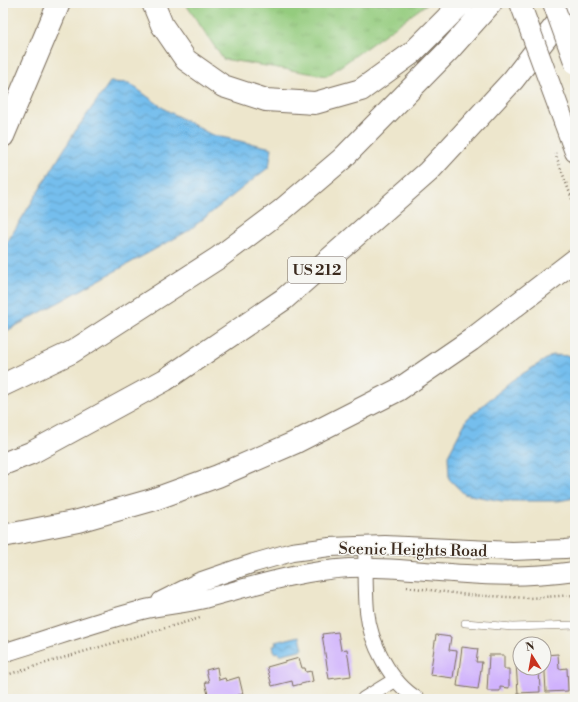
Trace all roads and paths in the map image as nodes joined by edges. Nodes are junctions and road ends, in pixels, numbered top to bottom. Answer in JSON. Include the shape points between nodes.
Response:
{"nodes":[{"id":1,"x":59,"y":3,"type":"edge"},
{"id":2,"x":152,"y":3,"type":"edge"},
{"id":3,"x":462,"y":3,"type":"edge"},
{"id":4,"x":491,"y":3,"type":"edge"},
{"id":5,"x":520,"y":3,"type":"edge"},
{"id":6,"x":553,"y":3,"type":"edge"},
{"id":7,"x":573,"y":3,"type":"edge"},
{"id":8,"x":575,"y":64,"type":"edge"},
{"id":9,"x":3,"y":136,"type":"edge"},
{"id":10,"x":554,"y":146,"type":"dead end"},
{"id":11,"x":575,"y":152,"type":"edge"},
{"id":12,"x":575,"y":207,"type":"edge"},
{"id":13,"x":575,"y":260,"type":"edge"},
{"id":14,"x":3,"y":385,"type":"edge"},
{"id":15,"x":3,"y":464,"type":"edge"},
{"id":16,"x":3,"y":536,"type":"edge"},
{"id":17,"x":365,"y":546,"type":"junction"},
{"id":18,"x":575,"y":548,"type":"edge"},
{"id":19,"x":366,"y":568,"type":"junction"},
{"id":20,"x":575,"y":571,"type":"edge"},
{"id":21,"x":401,"y":586,"type":"dead end"},
{"id":22,"x":575,"y":595,"type":"edge"},
{"id":23,"x":142,"y":610,"type":"junction"},
{"id":24,"x":204,"y":617,"type":"dead end"},
{"id":25,"x":465,"y":623,"type":"dead end"},
{"id":26,"x":575,"y":626,"type":"edge"},
{"id":27,"x":3,"y":653,"type":"edge"},
{"id":28,"x":3,"y":676,"type":"edge"},
{"id":29,"x":395,"y":680,"type":"junction"},
{"id":30,"x":364,"y":699,"type":"edge"},
{"id":31,"x":418,"y":699,"type":"edge"}],
"edges":[{"from":1,"to":9,"type":"highway"},
{"from":2,"to":3,"type":"highway","via":[[162,25],[186,60],[223,86],[266,100],[314,103],[361,90],[412,53]]},
{"from":4,"to":14,"type":"highway","via":[[450,49],[342,159],[282,210],[218,258],[72,352]]},
{"from":5,"to":11,"type":"main road","bridge":true},
{"from":6,"to":8,"type":"main road","bridge":true},
{"from":7,"to":15,"type":"highway","number":"US 212","via":[[513,80],[428,172],[284,299],[165,380],[31,453]]},
{"from":10,"to":12,"type":"path"},
{"from":13,"to":16,"type":"highway","via":[[471,340],[398,390],[294,442],[218,476],[152,500],[78,520]]},
{"from":17,"to":18,"type":"street","name":"Scenic Heights Road","via":[[512,551]]},
{"from":17,"to":19,"type":"street"},
{"from":17,"to":23,"type":"street","name":"Scenic Heights Road","via":[[292,552],[199,582]]},
{"from":19,"to":20,"type":"street","name":"Scenic Heights Road","via":[[522,576]]},
{"from":19,"to":23,"type":"street","name":"Scenic Heights Road","via":[[321,570],[293,575],[202,600]]},
{"from":19,"to":29,"type":"street","via":[[367,611],[374,640]]},
{"from":21,"to":22,"type":"path","via":[[468,595],[529,598]]},
{"from":23,"to":27,"type":"street","name":"Scenic Heights Road"},
{"from":24,"to":28,"type":"path"},
{"from":25,"to":26,"type":"lane","via":[[513,627]]},
{"from":29,"to":30,"type":"street"},
{"from":29,"to":31,"type":"street"}]}
